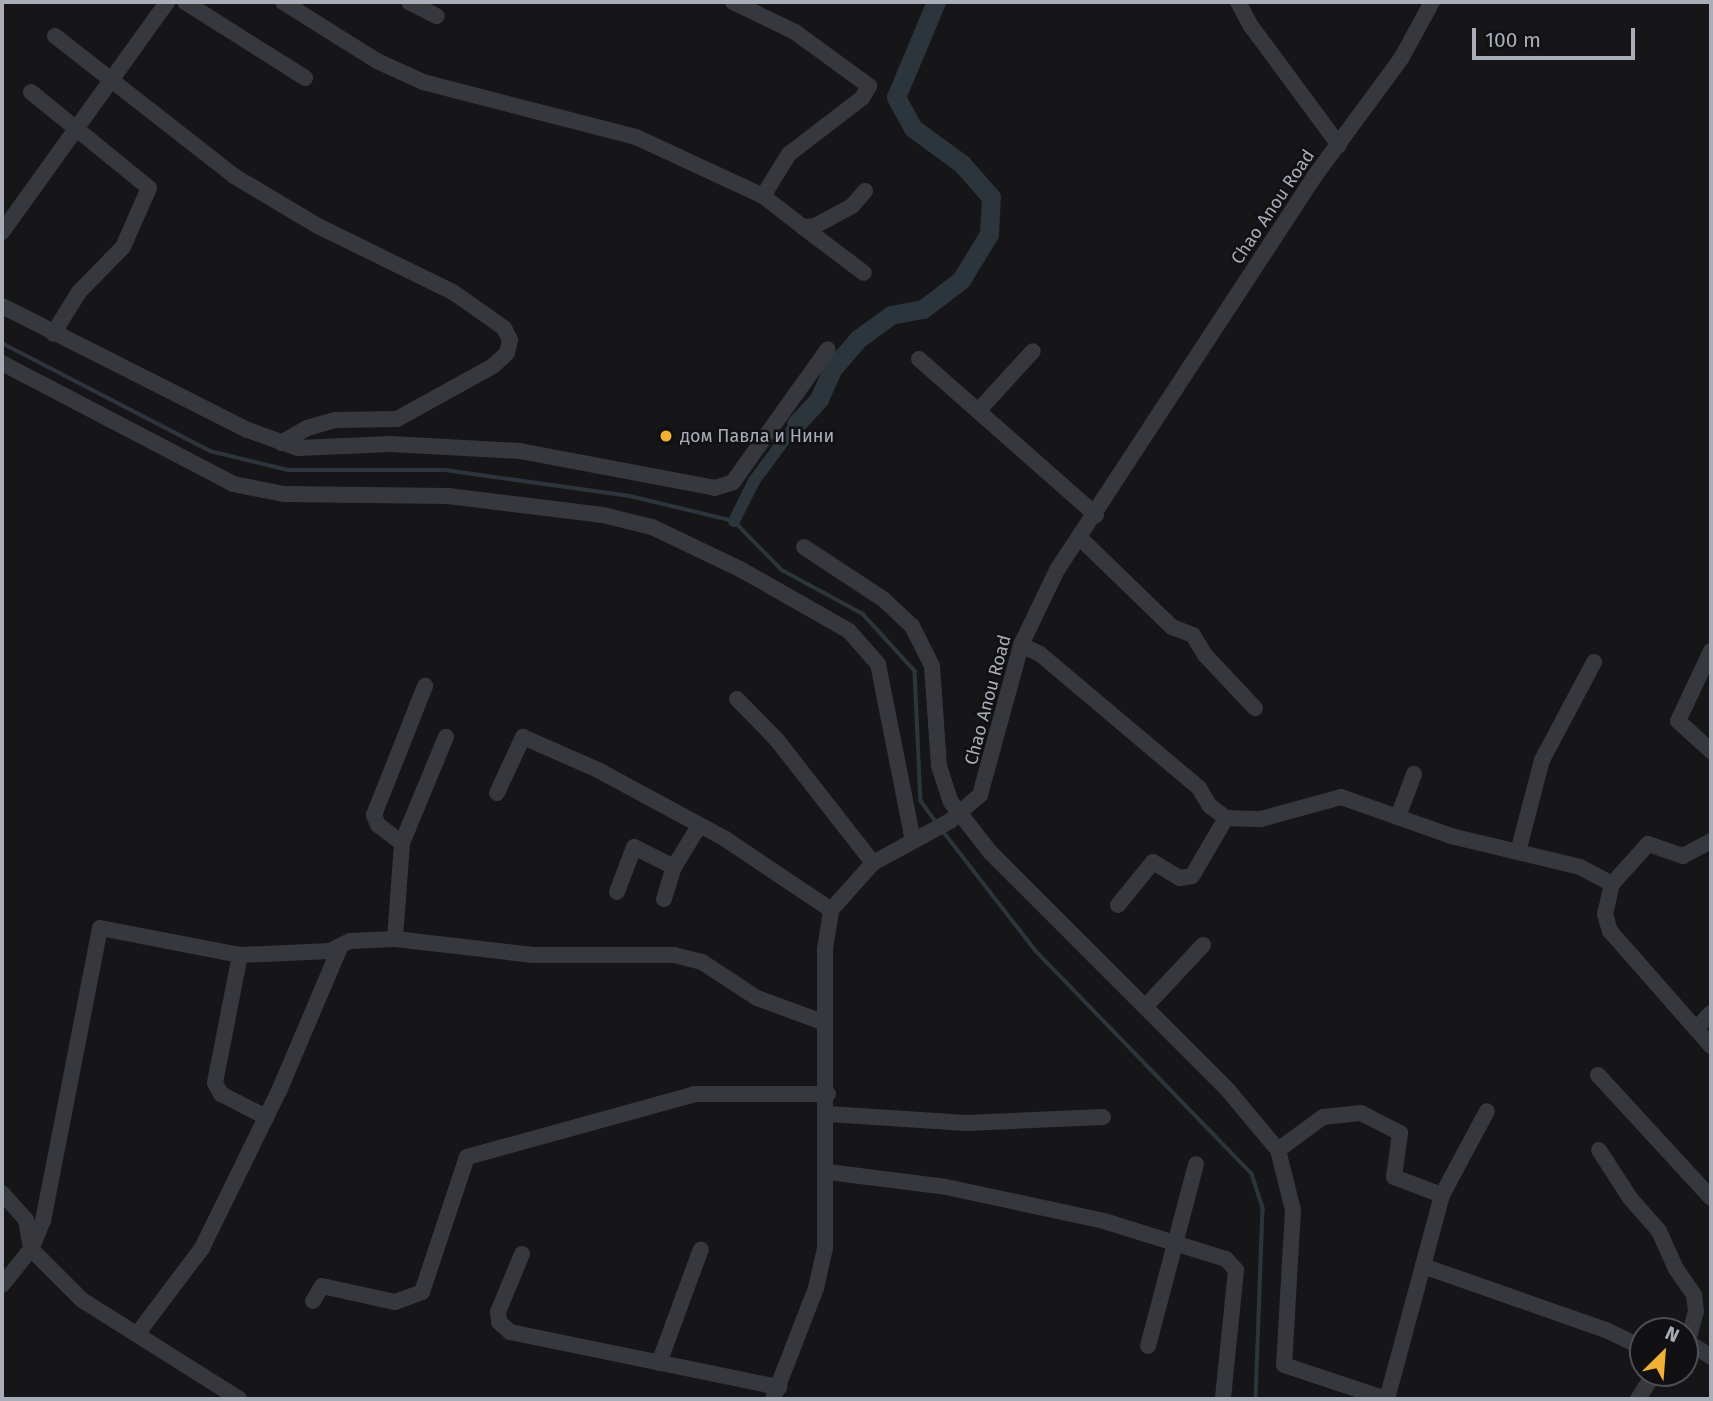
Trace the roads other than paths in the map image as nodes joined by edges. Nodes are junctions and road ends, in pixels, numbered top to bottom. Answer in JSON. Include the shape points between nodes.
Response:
{"nodes":[{"id":1,"x":167,"y":2,"type":"edge"},
{"id":2,"x":186,"y":2,"type":"edge"},
{"id":3,"x":283,"y":2,"type":"edge"},
{"id":4,"x":408,"y":2,"type":"edge"},
{"id":5,"x":733,"y":2,"type":"edge"},
{"id":6,"x":1238,"y":2,"type":"edge"},
{"id":7,"x":1432,"y":2,"type":"edge"},
{"id":8,"x":301,"y":6,"type":"edge"},
{"id":9,"x":436,"y":16,"type":"dead end"},
{"id":10,"x":54,"y":36,"type":"dead end"},
{"id":11,"x":305,"y":78,"type":"dead end"},
{"id":12,"x":113,"y":81,"type":"junction"},
{"id":13,"x":31,"y":92,"type":"dead end"},
{"id":14,"x":78,"y":129,"type":"junction"},
{"id":15,"x":1339,"y":145,"type":"junction"},
{"id":16,"x":865,"y":191,"type":"dead end"},
{"id":17,"x":763,"y":196,"type":"junction"},
{"id":18,"x":803,"y":227,"type":"junction"},
{"id":19,"x":2,"y":232,"type":"edge"},
{"id":20,"x":864,"y":273,"type":"dead end"},
{"id":21,"x":2,"y":306,"type":"edge"},
{"id":22,"x":53,"y":334,"type":"junction"},
{"id":23,"x":828,"y":349,"type":"dead end"},
{"id":24,"x":1033,"y":351,"type":"dead end"},
{"id":25,"x":919,"y":359,"type":"dead end"},
{"id":26,"x":2,"y":363,"type":"edge"},
{"id":27,"x":978,"y":411,"type":"junction"},
{"id":28,"x":281,"y":443,"type":"junction"},
{"id":29,"x":1096,"y":515,"type":"junction"},
{"id":30,"x":1080,"y":538,"type":"junction"},
{"id":31,"x":804,"y":547,"type":"dead end"},
{"id":32,"x":1021,"y":645,"type":"junction"},
{"id":33,"x":1711,"y":651,"type":"edge"},
{"id":34,"x":1594,"y":662,"type":"dead end"},
{"id":35,"x":425,"y":686,"type":"dead end"},
{"id":36,"x":737,"y":699,"type":"dead end"},
{"id":37,"x":1255,"y":708,"type":"dead end"},
{"id":38,"x":446,"y":737,"type":"dead end"},
{"id":39,"x":1711,"y":751,"type":"edge"},
{"id":40,"x":1415,"y":774,"type":"dead end"},
{"id":41,"x":498,"y":793,"type":"dead end"},
{"id":42,"x":955,"y":817,"type":"junction"},
{"id":43,"x":1398,"y":817,"type":"junction"},
{"id":44,"x":1226,"y":818,"type":"junction"},
{"id":45,"x":699,"y":826,"type":"junction"},
{"id":46,"x":913,"y":841,"type":"junction"},
{"id":47,"x":1711,"y":841,"type":"edge"},
{"id":48,"x":402,"y":843,"type":"junction"},
{"id":49,"x":1518,"y":852,"type":"junction"},
{"id":50,"x":873,"y":863,"type":"junction"},
{"id":51,"x":674,"y":867,"type":"junction"},
{"id":52,"x":1612,"y":884,"type":"junction"},
{"id":53,"x":617,"y":892,"type":"dead end"},
{"id":54,"x":664,"y":899,"type":"dead end"},
{"id":55,"x":1118,"y":905,"type":"dead end"},
{"id":56,"x":831,"y":910,"type":"junction"},
{"id":57,"x":395,"y":939,"type":"junction"},
{"id":58,"x":1203,"y":945,"type":"dead end"},
{"id":59,"x":340,"y":947,"type":"junction"},
{"id":60,"x":240,"y":955,"type":"junction"},
{"id":61,"x":1145,"y":1007,"type":"junction"},
{"id":62,"x":1711,"y":1013,"type":"edge"},
{"id":63,"x":825,"y":1023,"type":"junction"},
{"id":64,"x":1696,"y":1029,"type":"junction"},
{"id":65,"x":1711,"y":1046,"type":"edge"},
{"id":66,"x":1598,"y":1074,"type":"dead end"},
{"id":67,"x":828,"y":1094,"type":"junction"},
{"id":68,"x":1487,"y":1111,"type":"dead end"},
{"id":69,"x":828,"y":1114,"type":"junction"},
{"id":70,"x":266,"y":1117,"type":"junction"},
{"id":71,"x":1103,"y":1117,"type":"dead end"},
{"id":72,"x":1278,"y":1150,"type":"junction"},
{"id":73,"x":1599,"y":1150,"type":"dead end"},
{"id":74,"x":1196,"y":1164,"type":"dead end"},
{"id":75,"x":828,"y":1172,"type":"junction"},
{"id":76,"x":2,"y":1193,"type":"edge"},
{"id":77,"x":1442,"y":1195,"type":"junction"},
{"id":78,"x":1711,"y":1198,"type":"edge"},
{"id":79,"x":1176,"y":1241,"type":"junction"},
{"id":80,"x":701,"y":1249,"type":"dead end"},
{"id":81,"x":30,"y":1250,"type":"junction"},
{"id":82,"x":522,"y":1254,"type":"dead end"},
{"id":83,"x":1423,"y":1266,"type":"junction"},
{"id":84,"x":2,"y":1285,"type":"edge"},
{"id":85,"x":313,"y":1301,"type":"dead end"},
{"id":86,"x":1694,"y":1317,"type":"edge"},
{"id":87,"x":138,"y":1333,"type":"junction"},
{"id":88,"x":1629,"y":1341,"type":"edge"},
{"id":89,"x":1148,"y":1346,"type":"dead end"},
{"id":90,"x":659,"y":1363,"type":"junction"},
{"id":91,"x":776,"y":1393,"type":"edge"},
{"id":92,"x":239,"y":1399,"type":"edge"},
{"id":93,"x":1223,"y":1399,"type":"edge"},
{"id":94,"x":1387,"y":1399,"type":"edge"}],
"edges":[{"from":1,"to":12,"type":"street"},
{"from":2,"to":11,"type":"street"},
{"from":3,"to":8,"type":"street"},
{"from":4,"to":9,"type":"street"},
{"from":5,"to":17,"type":"street","via":[[795,32],[869,86],[862,99],[789,154]]},
{"from":6,"to":15,"type":"street"},
{"from":7,"to":15,"type":"street","name":"Chao Anou Road","via":[[1402,57]]},
{"from":8,"to":17,"type":"street","via":[[377,61],[423,82],[636,137]]},
{"from":10,"to":12,"type":"street"},
{"from":12,"to":14,"type":"street"},
{"from":12,"to":28,"type":"street","via":[[246,183],[318,226],[453,292],[504,328],[510,340],[507,353],[493,366],[397,419],[335,420],[307,428]]},
{"from":13,"to":14,"type":"street"},
{"from":14,"to":19,"type":"street"},
{"from":14,"to":22,"type":"street","via":[[149,188],[123,247],[79,292]]},
{"from":15,"to":29,"type":"street","name":"Chao Anou Road"},
{"from":16,"to":18,"type":"street","via":[[852,206],[815,226]]},
{"from":17,"to":18,"type":"street"},
{"from":18,"to":20,"type":"street"},
{"from":21,"to":22,"type":"street"},
{"from":22,"to":28,"type":"street"},
{"from":23,"to":28,"type":"street","via":[[726,486],[695,485],[520,451],[391,444],[298,448]]},
{"from":24,"to":27,"type":"street"},
{"from":25,"to":27,"type":"street"},
{"from":26,"to":46,"type":"street","via":[[183,460],[243,486],[332,498],[448,496],[603,515],[652,527],[740,569],[849,631],[878,664]]},
{"from":27,"to":29,"type":"street"},
{"from":29,"to":30,"type":"street","name":"Chao Anou Road"},
{"from":30,"to":32,"type":"street","name":"Chao Anou Road","via":[[1057,570]]},
{"from":30,"to":37,"type":"street","via":[[1172,627],[1193,635],[1205,655]]},
{"from":31,"to":42,"type":"street","via":[[883,599],[912,626],[932,666],[944,792]]},
{"from":32,"to":42,"type":"street","name":"Chao Anou Road","via":[[987,778],[979,795]]},
{"from":32,"to":44,"type":"street","via":[[1050,662],[1199,788],[1210,806]]},
{"from":33,"to":39,"type":"street","via":[[1678,721]]},
{"from":34,"to":49,"type":"street","via":[[1542,760]]},
{"from":35,"to":48,"type":"street","via":[[374,815],[378,825]]},
{"from":36,"to":50,"type":"street","via":[[777,740]]},
{"from":38,"to":48,"type":"street"},
{"from":40,"to":43,"type":"street"},
{"from":41,"to":45,"type":"street","via":[[523,737],[598,770]]},
{"from":42,"to":46,"type":"street","name":"Chao Anou Road"},
{"from":42,"to":61,"type":"street"},
{"from":43,"to":44,"type":"street","via":[[1335,797],[1261,819]]},
{"from":43,"to":49,"type":"street"},
{"from":44,"to":55,"type":"street","via":[[1192,876],[1180,878],[1153,862]]},
{"from":45,"to":51,"type":"street"},
{"from":45,"to":56,"type":"street"},
{"from":46,"to":50,"type":"street","name":"Chao Anou Road"},
{"from":47,"to":52,"type":"street","via":[[1683,856],[1648,844]]},
{"from":48,"to":57,"type":"street"},
{"from":49,"to":52,"type":"street","via":[[1580,867]]},
{"from":50,"to":56,"type":"street","name":"Chao Anou Road"},
{"from":51,"to":53,"type":"street","via":[[634,847]]},
{"from":51,"to":54,"type":"street"},
{"from":52,"to":64,"type":"street","via":[[1605,914],[1610,931]]},
{"from":56,"to":63,"type":"street","via":[[826,938]]},
{"from":57,"to":59,"type":"street","via":[[351,941]]},
{"from":57,"to":63,"type":"street","via":[[533,955],[690,958],[717,969],[757,998]]},
{"from":58,"to":61,"type":"street"},
{"from":59,"to":60,"type":"street","via":[[285,956]]},
{"from":59,"to":70,"type":"street"},
{"from":60,"to":70,"type":"street","via":[[215,1083],[221,1094]]},
{"from":60,"to":81,"type":"street","via":[[104,927],[97,931],[43,1221]]},
{"from":61,"to":72,"type":"street","via":[[1227,1089]]},
{"from":62,"to":64,"type":"street"},
{"from":63,"to":67,"type":"street"},
{"from":64,"to":65,"type":"street"},
{"from":66,"to":78,"type":"street"},
{"from":67,"to":69,"type":"street"},
{"from":67,"to":85,"type":"street","via":[[695,1094],[467,1157],[422,1292],[395,1302],[322,1286]]},
{"from":68,"to":77,"type":"street"},
{"from":69,"to":71,"type":"street","via":[[967,1123]]},
{"from":69,"to":75,"type":"street"},
{"from":70,"to":87,"type":"street","via":[[202,1248]]},
{"from":72,"to":77,"type":"street","via":[[1323,1117],[1360,1113],[1401,1133],[1395,1177]]},
{"from":72,"to":94,"type":"street","via":[[1293,1210],[1284,1365]]},
{"from":73,"to":86,"type":"street","via":[[1630,1198],[1659,1231],[1694,1295]]},
{"from":74,"to":79,"type":"street"},
{"from":75,"to":79,"type":"street","via":[[946,1187]]},
{"from":75,"to":91,"type":"street","via":[[820,1272]]},
{"from":76,"to":81,"type":"street","via":[[26,1220]]},
{"from":77,"to":83,"type":"street"},
{"from":79,"to":89,"type":"street"},
{"from":79,"to":93,"type":"street","via":[[1226,1259],[1236,1270]]},
{"from":80,"to":90,"type":"street"},
{"from":81,"to":84,"type":"street"},
{"from":81,"to":87,"type":"street","via":[[82,1300]]},
{"from":82,"to":90,"type":"street","via":[[498,1312],[502,1327]]},
{"from":83,"to":88,"type":"street"},
{"from":83,"to":94,"type":"street"},
{"from":87,"to":92,"type":"street"},
{"from":90,"to":91,"type":"street"}]}
